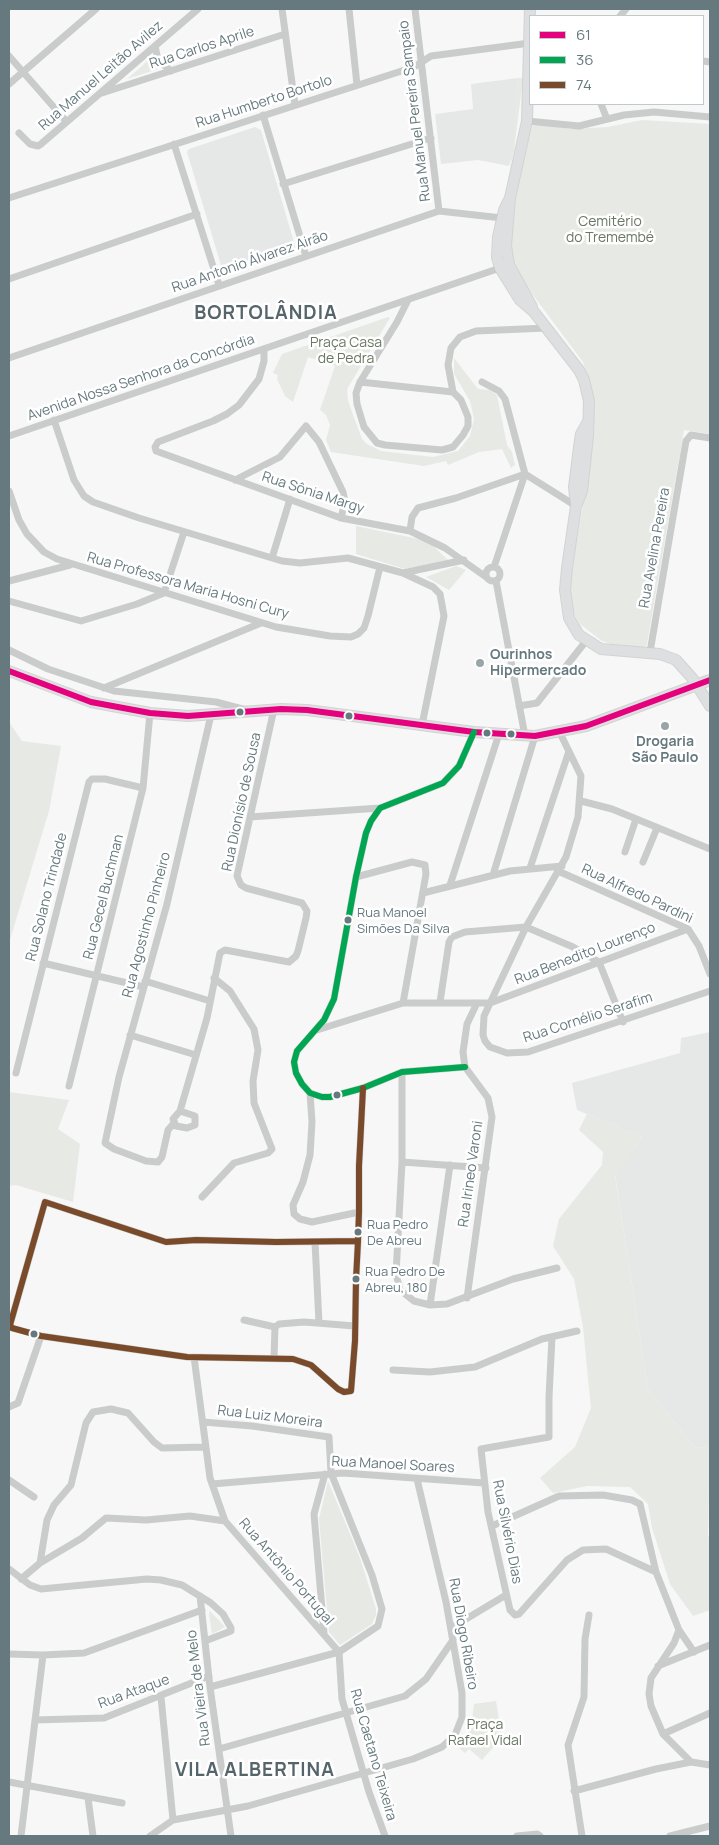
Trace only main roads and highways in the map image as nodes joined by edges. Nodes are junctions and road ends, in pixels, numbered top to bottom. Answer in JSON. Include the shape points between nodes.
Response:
{"nodes":[{"id":1,"x":529,"y":69,"type":"edge"},
{"id":2,"x":510,"y":198,"type":"junction"},
{"id":3,"x":505,"y":267,"type":"junction"},
{"id":4,"x":9,"y":671,"type":"edge"},
{"id":5,"x":710,"y":680,"type":"edge"},
{"id":6,"x":697,"y":685,"type":"junction"},
{"id":7,"x":710,"y":706,"type":"edge"}],
"edges":[{"from":1,"to":2,"type":"main road","via":[[527,121]]},
{"from":2,"to":3,"type":"main road"},
{"from":2,"to":3,"type":"main road","via":[[502,218],[497,249]]},
{"from":3,"to":6,"type":"main road","via":[[520,300],[534,312],[571,358],[584,380],[589,401],[587,423],[578,447],[574,487],[576,506],[567,568],[566,604],[573,628],[586,642],[602,649],[668,656],[676,660]]},
{"from":4,"to":6,"type":"main road","via":[[90,702],[150,712],[188,716],[274,709],[307,710],[474,732],[530,736],[560,733],[595,723]]},
{"from":5,"to":6,"type":"main road"},
{"from":6,"to":7,"type":"main road"}]}
